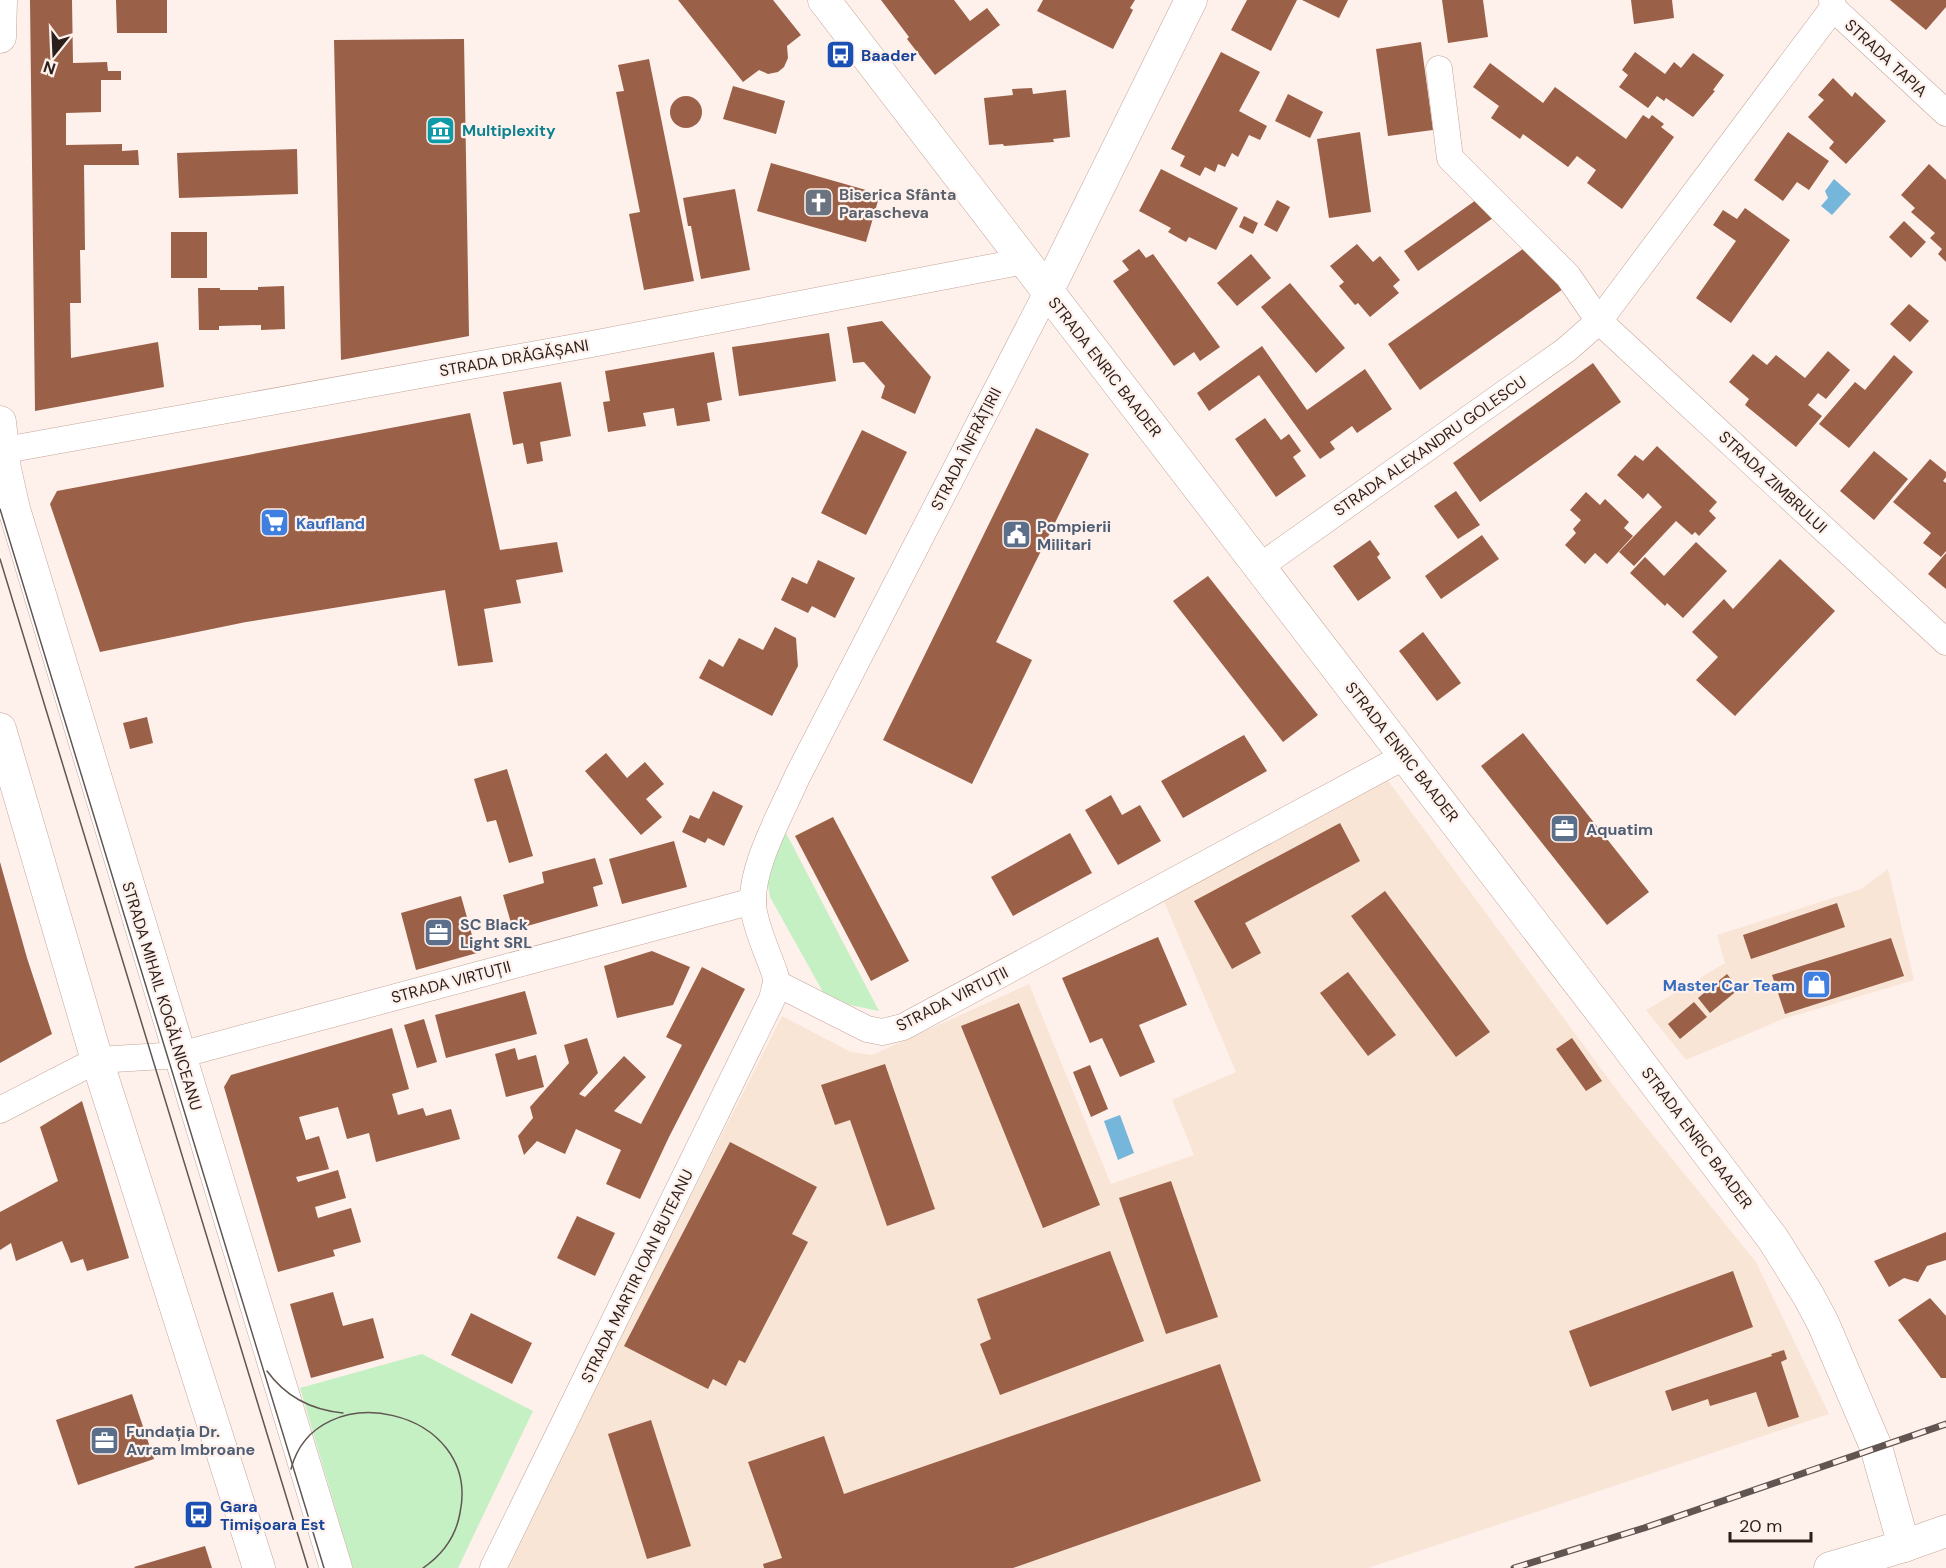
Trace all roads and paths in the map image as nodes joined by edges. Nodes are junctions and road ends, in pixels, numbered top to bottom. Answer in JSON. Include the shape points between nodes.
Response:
{"nodes":[{"id":1,"x":1,"y":0,"type":"edge"},
{"id":2,"x":824,"y":0,"type":"edge"},
{"id":3,"x":1191,"y":0,"type":"edge"},
{"id":4,"x":1832,"y":4,"type":"edge"},
{"id":5,"x":0,"y":37,"type":"edge"},
{"id":6,"x":1438,"y":69,"type":"dead end"},
{"id":7,"x":1946,"y":113,"type":"edge"},
{"id":8,"x":1024,"y":261,"type":"junction"},
{"id":9,"x":1047,"y":292,"type":"junction"},
{"id":10,"x":1599,"y":321,"type":"junction"},
{"id":11,"x":1,"y":441,"type":"edge"},
{"id":12,"x":1259,"y":567,"type":"junction"},
{"id":13,"x":1946,"y":642,"type":"edge"},
{"id":14,"x":0,"y":729,"type":"edge"},
{"id":15,"x":1405,"y":756,"type":"junction"},
{"id":16,"x":7,"y":773,"type":"edge"},
{"id":17,"x":753,"y":901,"type":"junction"},
{"id":18,"x":776,"y":983,"type":"junction"},
{"id":19,"x":180,"y":1055,"type":"junction"},
{"id":20,"x":97,"y":1059,"type":"junction"},
{"id":21,"x":0,"y":1110,"type":"edge"},
{"id":22,"x":1946,"y":1531,"type":"edge"},
{"id":23,"x":1904,"y":1546,"type":"junction"},
{"id":24,"x":259,"y":1568,"type":"edge"},
{"id":25,"x":336,"y":1568,"type":"edge"},
{"id":26,"x":493,"y":1568,"type":"edge"},
{"id":27,"x":1830,"y":1568,"type":"edge"}],
"edges":[{"from":1,"to":5,"type":"street"},
{"from":2,"to":8,"type":"street","name":"STRADA ENRIC BAADER"},
{"from":3,"to":9,"type":"street","name":"STRADA ÎNFRĂȚIRII"},
{"from":4,"to":7,"type":"street","name":"STRADA TAPIA"},
{"from":4,"to":10,"type":"street","name":"STRADA ALEXANDRU GOLESCU"},
{"from":6,"to":10,"type":"street","via":[[1450,158],[1568,276]]},
{"from":8,"to":9,"type":"street","name":"STRADA ENRIC BAADER"},
{"from":8,"to":11,"type":"street","name":"STRADA DRĂGĂȘANI","via":[[592,344]]},
{"from":9,"to":12,"type":"street","name":"STRADA ENRIC BAADER"},
{"from":9,"to":17,"type":"street","name":"STRADA ÎNFRĂȚIRII","via":[[797,777],[758,868]]},
{"from":10,"to":12,"type":"street","name":"STRADA ALEXANDRU GOLESCU","via":[[1566,350]]},
{"from":10,"to":13,"type":"street","name":"STRADA ZIMBRULUI"},
{"from":11,"to":19,"type":"street","name":"STRADA MIHAIL KOGĂLNICEANU","via":[[14,509]]},
{"from":12,"to":15,"type":"street","name":"STRADA ENRIC BAADER"},
{"from":14,"to":16,"type":"street"},
{"from":15,"to":18,"type":"street","name":"STRADA VIRTUȚII","via":[[903,1027],[882,1032],[867,1029]]},
{"from":15,"to":23,"type":"street","name":"STRADA ENRIC BAADER","via":[[1792,1268],[1823,1323],[1876,1447]]},
{"from":16,"to":20,"type":"street"},
{"from":17,"to":18,"type":"street"},
{"from":17,"to":19,"type":"street","name":"STRADA VIRTUȚII"},
{"from":18,"to":26,"type":"street","name":"STRADA MARTIR IOAN BUTEANU","via":[[767,1013]]},
{"from":19,"to":20,"type":"street","name":"STRADA VIRTUȚII"},
{"from":19,"to":25,"type":"street","name":"STRADA MIHAIL KOGĂLNICEANU"},
{"from":20,"to":21,"type":"street"},
{"from":20,"to":24,"type":"street"},
{"from":22,"to":23,"type":"street"},
{"from":23,"to":27,"type":"street"}]}
